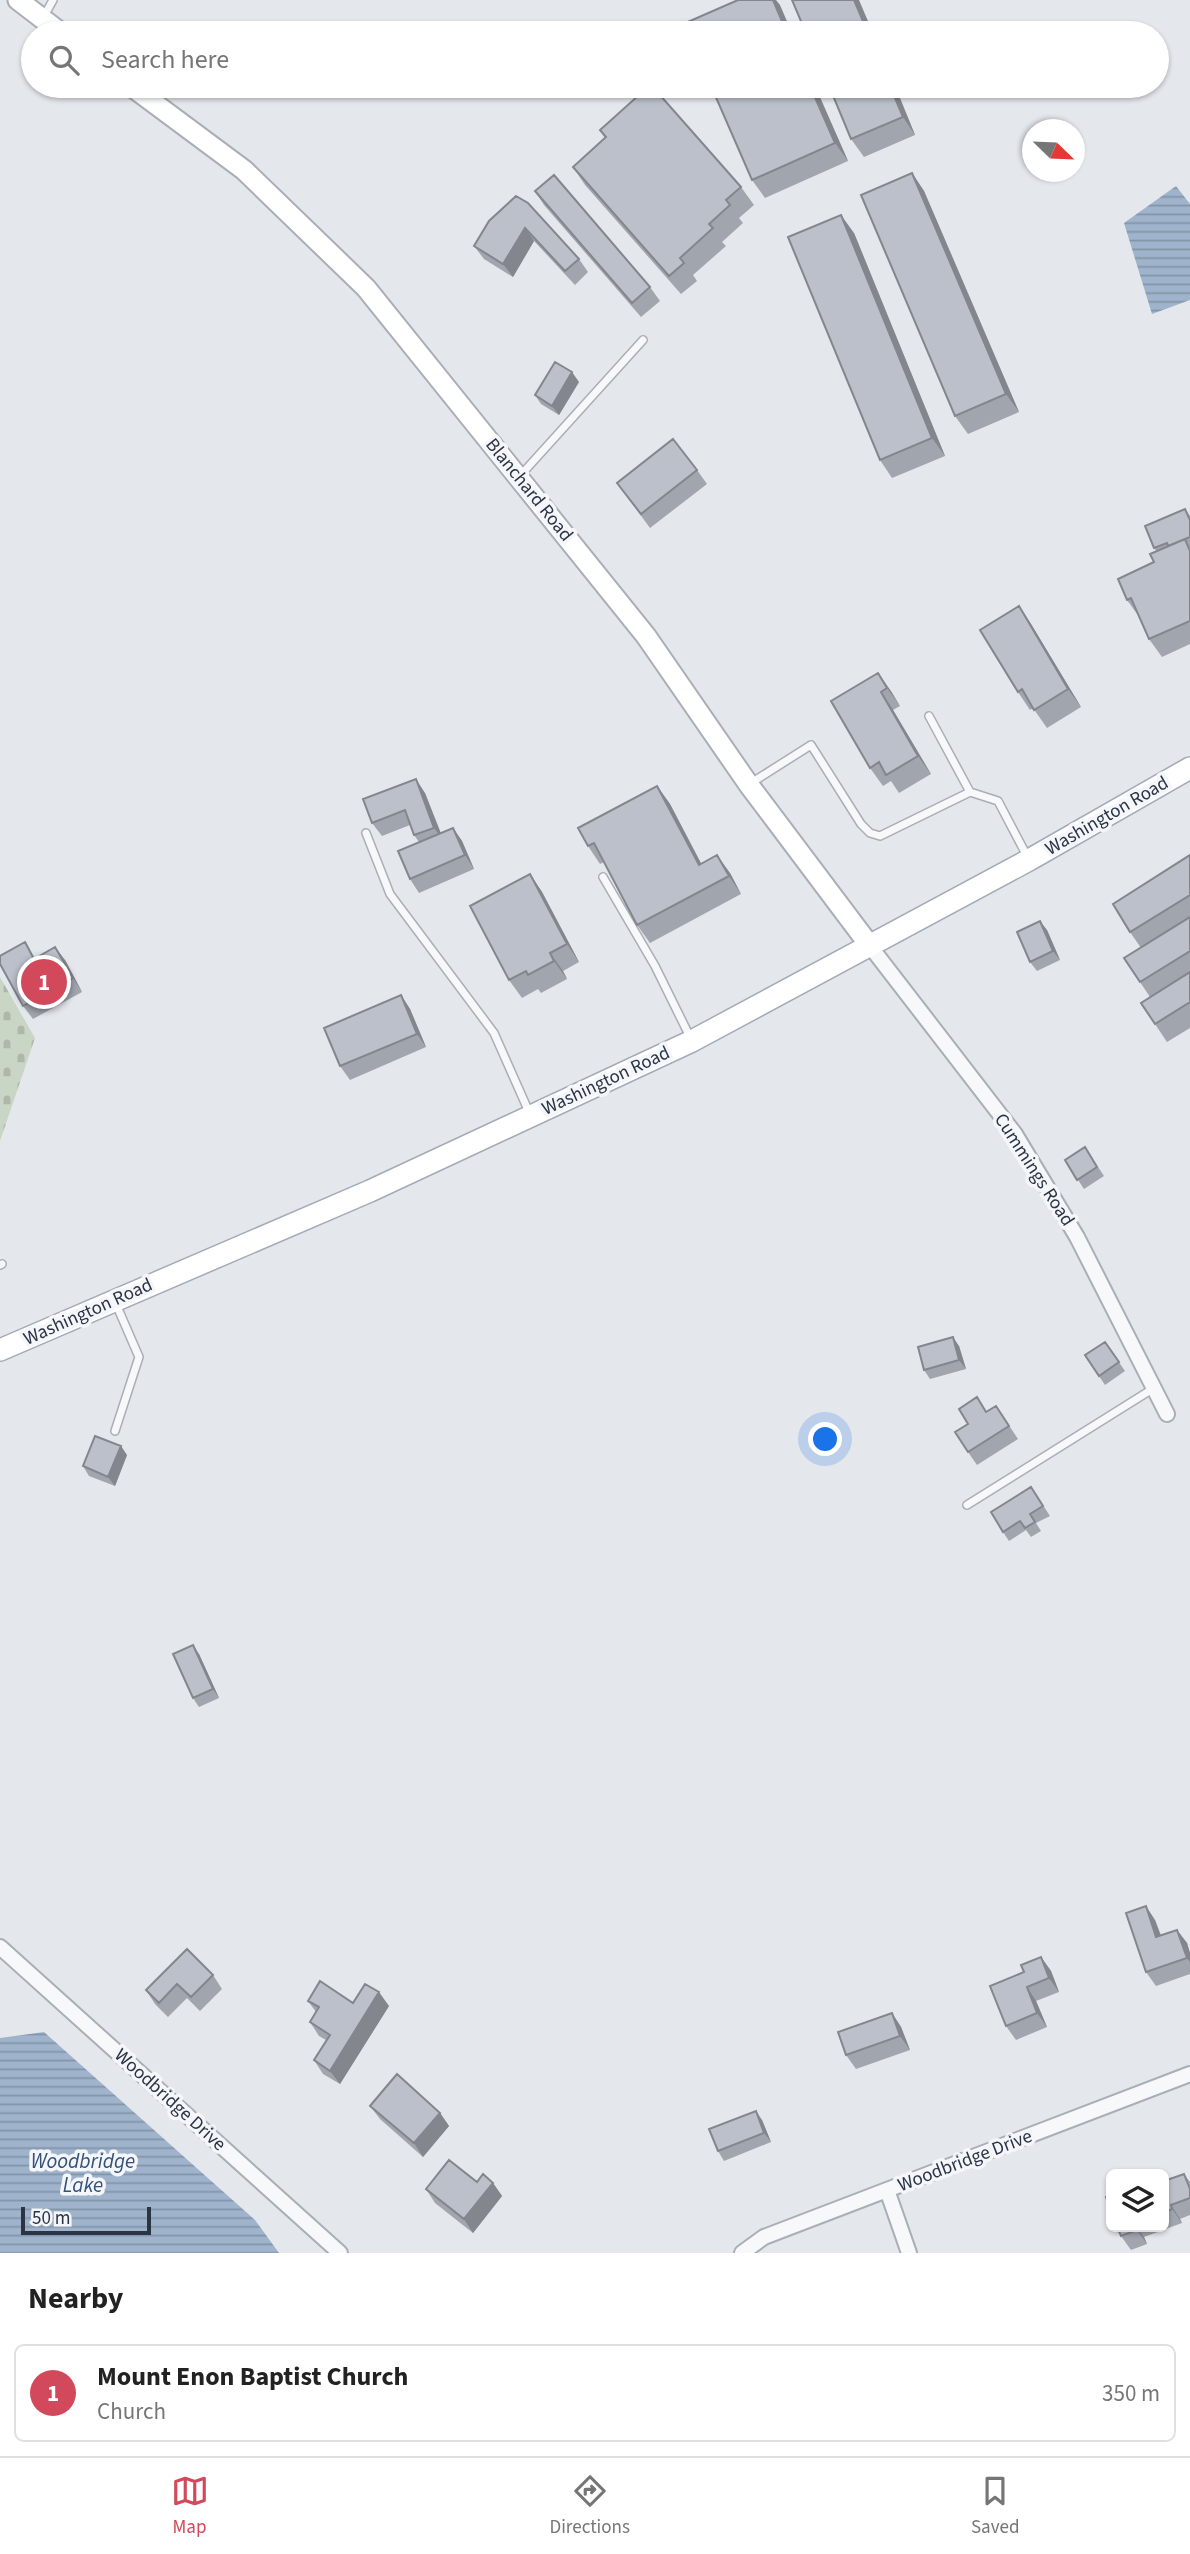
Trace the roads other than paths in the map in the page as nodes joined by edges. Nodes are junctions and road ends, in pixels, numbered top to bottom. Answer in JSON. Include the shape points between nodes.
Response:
{"nodes":[{"id":1,"x":18,"y":0,"type":"edge"},
{"id":2,"x":53,"y":0,"type":"edge"},
{"id":3,"x":42,"y":19,"type":"junction"},
{"id":4,"x":45,"y":21,"type":"edge"},
{"id":5,"x":147,"y":98,"type":"edge"},
{"id":6,"x":643,"y":340,"type":"dead end"},
{"id":7,"x":518,"y":477,"type":"junction"},
{"id":8,"x":929,"y":716,"type":"dead end"},
{"id":9,"x":1190,"y":768,"type":"edge"},
{"id":10,"x":749,"y":785,"type":"junction"},
{"id":11,"x":970,"y":792,"type":"junction"},
{"id":12,"x":366,"y":833,"type":"dead end"},
{"id":13,"x":1029,"y":860,"type":"junction"},
{"id":14,"x":603,"y":877,"type":"edge"},
{"id":15,"x":870,"y":946,"type":"junction"},
{"id":16,"x":692,"y":1041,"type":"junction"},
{"id":17,"x":531,"y":1116,"type":"junction"},
{"id":18,"x":114,"y":1300,"type":"junction"},
{"id":19,"x":0,"y":1350,"type":"edge"},
{"id":20,"x":1154,"y":1388,"type":"junction"},
{"id":21,"x":1167,"y":1415,"type":"dead end"},
{"id":22,"x":115,"y":1431,"type":"dead end"},
{"id":23,"x":967,"y":1505,"type":"dead end"},
{"id":24,"x":0,"y":1947,"type":"edge"},
{"id":25,"x":1190,"y":2074,"type":"edge"},
{"id":26,"x":887,"y":2190,"type":"junction"},
{"id":27,"x":341,"y":2253,"type":"edge"},
{"id":28,"x":742,"y":2253,"type":"edge"},
{"id":29,"x":909,"y":2253,"type":"edge"}],
"edges":[{"from":1,"to":3,"type":"street"},
{"from":2,"to":3,"type":"lane"},
{"from":3,"to":4,"type":"street"},
{"from":5,"to":7,"type":"street","name":"Blanchard Road","via":[[244,170],[366,288]]},
{"from":6,"to":7,"type":"lane"},
{"from":7,"to":10,"type":"street","name":"Blanchard Road","via":[[646,636]]},
{"from":8,"to":11,"type":"lane"},
{"from":9,"to":13,"type":"main road","name":"Washington Road"},
{"from":10,"to":11,"type":"lane","via":[[810,745],[861,824],[880,836]]},
{"from":10,"to":15,"type":"street","name":"Blanchard Road"},
{"from":11,"to":13,"type":"lane","via":[[998,801]]},
{"from":12,"to":17,"type":"lane","via":[[390,894],[494,1032]]},
{"from":13,"to":15,"type":"main road","name":"Washington Road"},
{"from":14,"to":16,"type":"lane"},
{"from":15,"to":16,"type":"main road","name":"Washington Road"},
{"from":15,"to":20,"type":"street","name":"Cummings Road","via":[[1015,1134],[1077,1237]]},
{"from":16,"to":17,"type":"main road","name":"Washington Road"},
{"from":17,"to":18,"type":"main road","name":"Washington Road","via":[[370,1191]]},
{"from":18,"to":19,"type":"main road","name":"Washington Road"},
{"from":18,"to":22,"type":"lane","via":[[139,1357]]},
{"from":20,"to":21,"type":"street","name":"Cummings Road"},
{"from":20,"to":23,"type":"lane"},
{"from":24,"to":27,"type":"street","name":"Woodbridge Drive"},
{"from":25,"to":26,"type":"street","name":"Woodbridge Drive"},
{"from":26,"to":28,"type":"street","name":"Woodbridge Drive","via":[[764,2237]]},
{"from":26,"to":29,"type":"street"}]}
